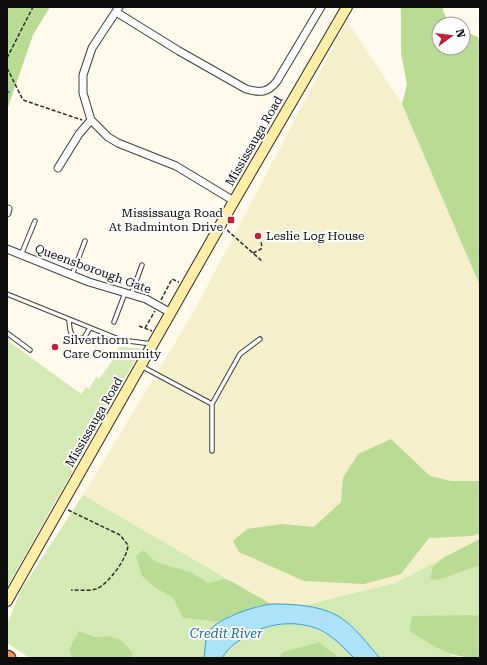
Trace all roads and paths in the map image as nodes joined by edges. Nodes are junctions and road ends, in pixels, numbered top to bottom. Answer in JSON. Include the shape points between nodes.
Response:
{"nodes":[{"id":1,"x":33,"y":7,"type":"edge"},
{"id":2,"x":321,"y":7,"type":"edge"},
{"id":3,"x":347,"y":7,"type":"edge"},
{"id":4,"x":118,"y":9,"type":"edge"},
{"id":5,"x":7,"y":58,"type":"edge"},
{"id":6,"x":7,"y":68,"type":"edge"},
{"id":7,"x":90,"y":121,"type":"junction"},
{"id":8,"x":58,"y":168,"type":"dead end"},
{"id":9,"x":234,"y":201,"type":"junction"},
{"id":10,"x":35,"y":221,"type":"dead end"},
{"id":11,"x":226,"y":230,"type":"dead end"},
{"id":12,"x":85,"y":241,"type":"dead end"},
{"id":13,"x":261,"y":242,"type":"dead end"},
{"id":14,"x":7,"y":249,"type":"edge"},
{"id":15,"x":253,"y":253,"type":"junction"},
{"id":16,"x":22,"y":255,"type":"junction"},
{"id":17,"x":263,"y":262,"type":"dead end"},
{"id":18,"x":142,"y":265,"type":"dead end"},
{"id":19,"x":72,"y":275,"type":"junction"},
{"id":20,"x":181,"y":283,"type":"dead end"},
{"id":21,"x":7,"y":294,"type":"edge"},
{"id":22,"x":128,"y":294,"type":"junction"},
{"id":23,"x":160,"y":301,"type":"dead end"},
{"id":24,"x":156,"y":308,"type":"dead end"},
{"id":25,"x":171,"y":314,"type":"junction"},
{"id":26,"x":69,"y":320,"type":"junction"},
{"id":27,"x":114,"y":322,"type":"dead end"},
{"id":28,"x":138,"y":326,"type":"dead end"},
{"id":29,"x":90,"y":328,"type":"junction"},
{"id":30,"x":145,"y":328,"type":"junction"},
{"id":31,"x":154,"y":332,"type":"dead end"},
{"id":32,"x":7,"y":333,"type":"edge"},
{"id":33,"x":260,"y":339,"type":"dead end"},
{"id":34,"x":153,"y":344,"type":"junction"},
{"id":35,"x":30,"y":350,"type":"dead end"},
{"id":36,"x":141,"y":366,"type":"junction"},
{"id":37,"x":212,"y":404,"type":"junction"},
{"id":38,"x":212,"y":452,"type":"dead end"},
{"id":39,"x":61,"y":506,"type":"junction"},
{"id":40,"x":71,"y":590,"type":"dead end"},
{"id":41,"x":7,"y":601,"type":"edge"}],
"edges":[{"from":1,"to":5,"type":"path"},
{"from":2,"to":4,"type":"street","via":[[278,81],[272,88],[258,93],[246,89],[179,51]]},
{"from":3,"to":9,"type":"main road","name":"Mississauga Road"},
{"from":4,"to":7,"type":"street","via":[[92,48],[83,75],[83,93]]},
{"from":6,"to":7,"type":"path","via":[[23,100]]},
{"from":7,"to":8,"type":"street"},
{"from":7,"to":9,"type":"street","via":[[118,143],[176,166]]},
{"from":9,"to":25,"type":"main road","name":"Mississauga Road"},
{"from":10,"to":16,"type":"lane"},
{"from":11,"to":15,"type":"path"},
{"from":12,"to":19,"type":"lane"},
{"from":13,"to":15,"type":"path","via":[[261,249]]},
{"from":14,"to":16,"type":"street","name":"Queensborough Gate"},
{"from":15,"to":17,"type":"path"},
{"from":16,"to":19,"type":"street","name":"Queensborough Gate"},
{"from":18,"to":22,"type":"lane"},
{"from":19,"to":22,"type":"street","name":"Queensborough Gate"},
{"from":20,"to":23,"type":"path","via":[[172,279]]},
{"from":21,"to":26,"type":"lane"},
{"from":22,"to":25,"type":"street","name":"Queensborough Gate","via":[[152,302]]},
{"from":22,"to":27,"type":"lane"},
{"from":24,"to":30,"type":"path"},
{"from":25,"to":34,"type":"main road","name":"Mississauga Road"},
{"from":26,"to":29,"type":"lane"},
{"from":26,"to":29,"type":"lane","via":[[70,332],[78,339],[84,338]]},
{"from":28,"to":30,"type":"path"},
{"from":29,"to":34,"type":"lane","via":[[121,340]]},
{"from":30,"to":31,"type":"path"},
{"from":32,"to":35,"type":"lane"},
{"from":33,"to":37,"type":"lane","via":[[240,354]]},
{"from":34,"to":36,"type":"main road","name":"Mississauga Road"},
{"from":36,"to":37,"type":"lane"},
{"from":36,"to":39,"type":"main road","name":"Mississauga Road"},
{"from":37,"to":38,"type":"lane"},
{"from":39,"to":40,"type":"path","via":[[120,535],[128,545],[125,558],[101,586],[88,590]]},
{"from":39,"to":41,"type":"main road","name":"Mississauga Road"}]}
